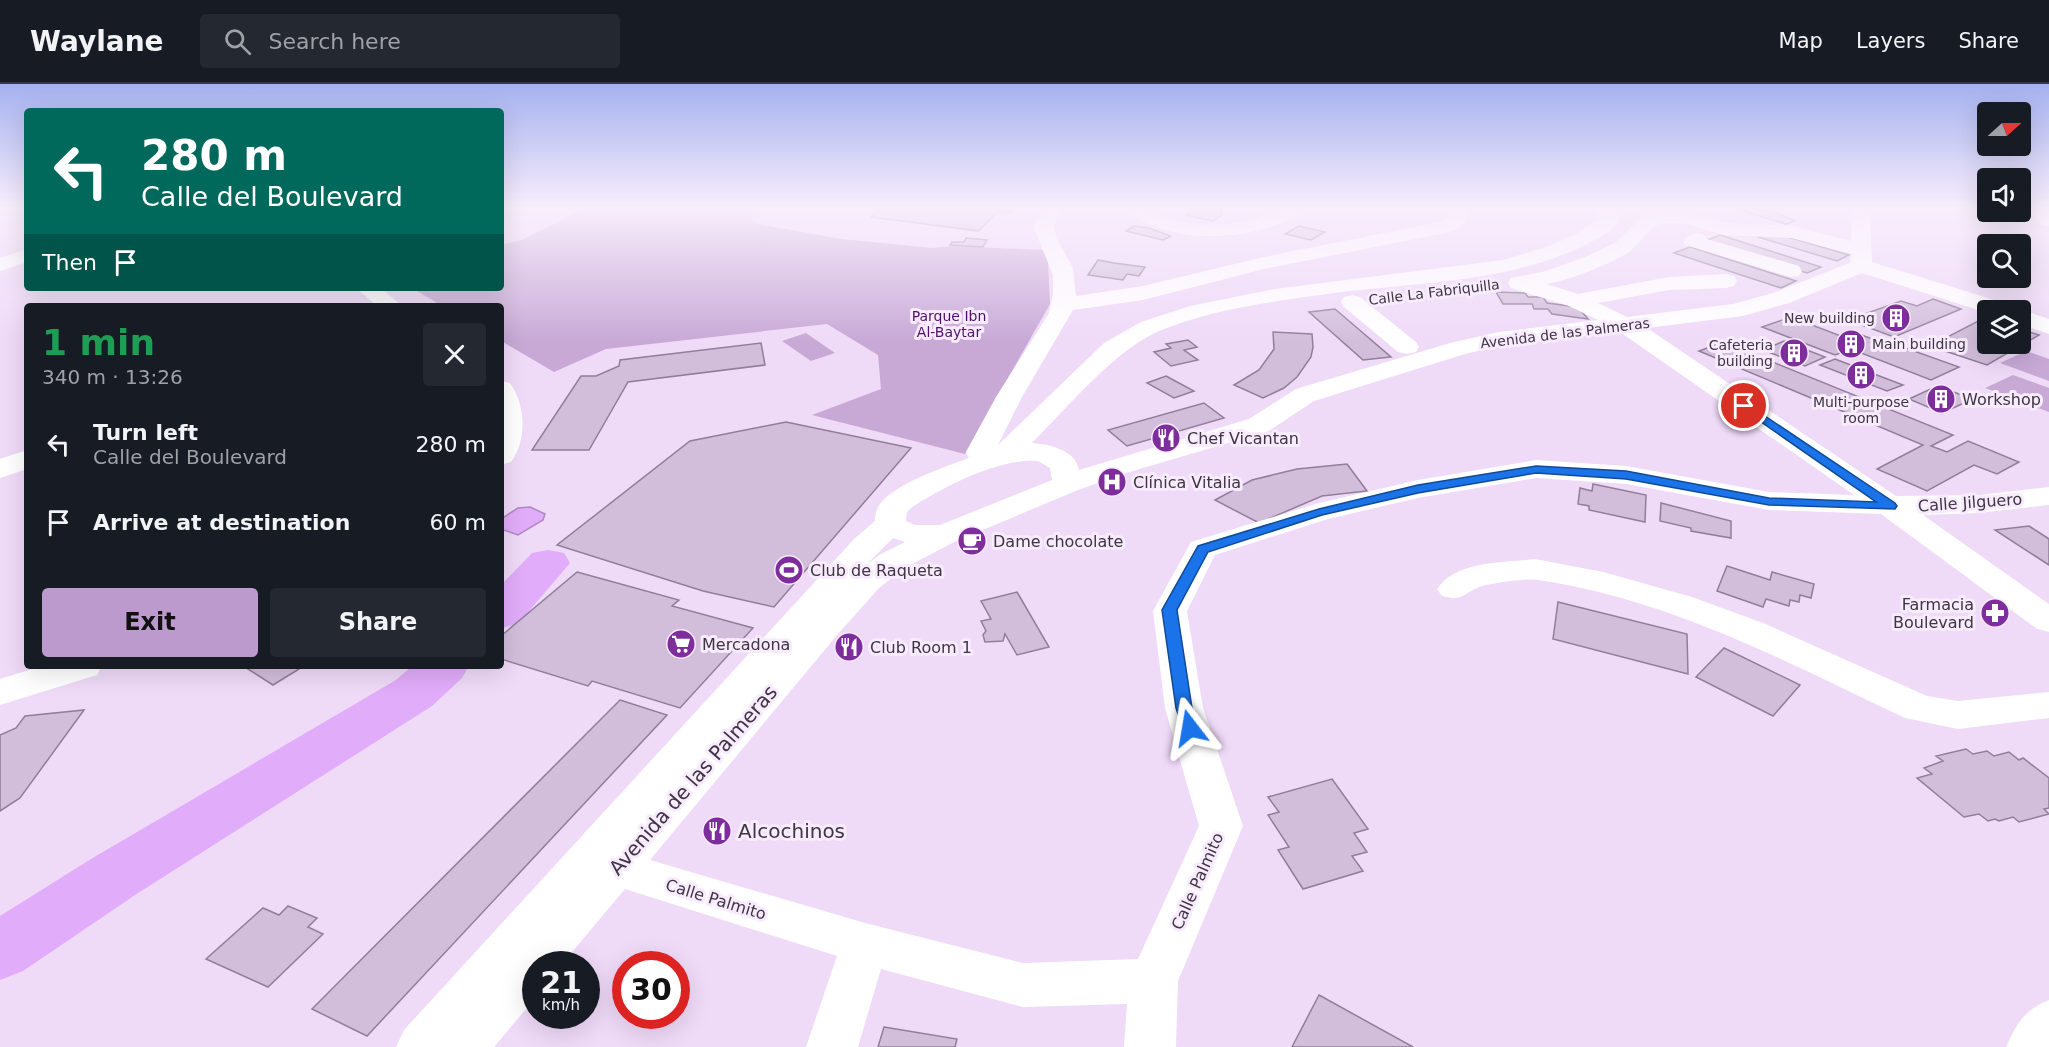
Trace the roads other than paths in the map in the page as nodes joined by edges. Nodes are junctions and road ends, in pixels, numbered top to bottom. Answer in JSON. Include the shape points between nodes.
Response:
{"nodes":[{"id":1,"x":1054,"y":252,"type":"edge"},
{"id":2,"x":1324,"y":252,"type":"edge"},
{"id":3,"x":1551,"y":252,"type":"edge"},
{"id":4,"x":1610,"y":252,"type":"edge"},
{"id":5,"x":1728,"y":252,"type":"edge"},
{"id":6,"x":1801,"y":252,"type":"edge"},
{"id":7,"x":1845,"y":252,"type":"edge"},
{"id":8,"x":1861,"y":252,"type":"edge"},
{"id":9,"x":24,"y":256,"type":"edge"},
{"id":10,"x":1821,"y":258,"type":"dead end"},
{"id":11,"x":1861,"y":258,"type":"junction"},
{"id":12,"x":0,"y":265,"type":"edge"},
{"id":13,"x":1791,"y":272,"type":"dead end"},
{"id":14,"x":1726,"y":281,"type":"dead end"},
{"id":15,"x":1519,"y":283,"type":"junction"},
{"id":16,"x":371,"y":291,"type":"edge"},
{"id":17,"x":1577,"y":301,"type":"junction"},
{"id":18,"x":1977,"y":301,"type":"edge"},
{"id":19,"x":1352,"y":302,"type":"junction"},
{"id":20,"x":388,"y":303,"type":"edge"},
{"id":21,"x":1064,"y":304,"type":"junction"},
{"id":22,"x":1309,"y":306,"type":"dead end"},
{"id":23,"x":2031,"y":320,"type":"edge"},
{"id":24,"x":1626,"y":325,"type":"junction"},
{"id":25,"x":2049,"y":327,"type":"edge"},
{"id":26,"x":1407,"y":347,"type":"dead end"},
{"id":27,"x":504,"y":397,"type":"edge"},
{"id":28,"x":1008,"y":397,"type":"junction"},
{"id":29,"x":1054,"y":404,"type":"junction"},
{"id":30,"x":504,"y":447,"type":"edge"},
{"id":31,"x":994,"y":459,"type":"junction"},
{"id":32,"x":24,"y":460,"type":"edge"},
{"id":33,"x":1060,"y":467,"type":"junction"},
{"id":34,"x":0,"y":469,"type":"edge"},
{"id":35,"x":2049,"y":496,"type":"edge"},
{"id":36,"x":1890,"y":506,"type":"junction"},
{"id":37,"x":891,"y":524,"type":"junction"},
{"id":38,"x":943,"y":535,"type":"junction"},
{"id":39,"x":1455,"y":589,"type":"dead end"},
{"id":40,"x":2049,"y":621,"type":"edge"},
{"id":41,"x":74,"y":669,"type":"edge"},
{"id":42,"x":0,"y":692,"type":"edge"},
{"id":43,"x":2049,"y":705,"type":"edge"},
{"id":44,"x":602,"y":863,"type":"junction"},
{"id":45,"x":865,"y":944,"type":"junction"},
{"id":46,"x":1153,"y":981,"type":"junction"},
{"id":47,"x":2049,"y":1024,"type":"edge"},
{"id":48,"x":453,"y":1047,"type":"edge"},
{"id":49,"x":832,"y":1047,"type":"edge"},
{"id":50,"x":1150,"y":1047,"type":"edge"},
{"id":51,"x":2032,"y":1047,"type":"edge"}],
"edges":[{"from":1,"to":21,"type":"street","via":[[1065,288]]},
{"from":2,"to":21,"type":"street","via":[[1253,265],[1143,293]]},
{"from":3,"to":29,"type":"street","via":[[1470,274],[1273,294],[1174,317],[1120,342]]},
{"from":4,"to":15,"type":"street","name":"Calle La Fabriquilla","via":[[1551,277]]},
{"from":5,"to":13,"type":"street"},
{"from":6,"to":10,"type":"street"},
{"from":7,"to":11,"type":"street","name":"Calle La Fabriquilla"},
{"from":8,"to":11,"type":"street"},
{"from":9,"to":12,"type":"street"},
{"from":11,"to":18,"type":"street","name":"Calle La Fabriquilla"},
{"from":11,"to":24,"type":"street","name":"Avenida de las Palmeras","via":[[1781,298],[1736,311]]},
{"from":14,"to":17,"type":"street","via":[[1655,285]]},
{"from":15,"to":17,"type":"street"},
{"from":15,"to":19,"type":"street","name":"Calle La Fabriquilla"},
{"from":16,"to":20,"type":"street"},
{"from":17,"to":24,"type":"street"},
{"from":19,"to":22,"type":"street","name":"Calle La Fabriquilla"},
{"from":19,"to":26,"type":"street"},
{"from":21,"to":28,"type":"street"},
{"from":23,"to":25,"type":"street"},
{"from":24,"to":33,"type":"street","name":"Avenida de las Palmeras","via":[[1459,348],[1305,395],[1259,425],[1116,466]]},
{"from":24,"to":36,"type":"street"},
{"from":27,"to":30,"type":"street","via":[[509,433]]},
{"from":28,"to":29,"type":"street"},
{"from":28,"to":31,"type":"street","via":[[980,452]]},
{"from":29,"to":31,"type":"street"},
{"from":29,"to":33,"type":"street"},
{"from":31,"to":33,"type":"street","via":[[1033,452]]},
{"from":31,"to":37,"type":"street","via":[[925,487],[897,503],[892,509]]},
{"from":32,"to":34,"type":"street"},
{"from":33,"to":38,"type":"street","name":"Avenida de las Palmeras","via":[[979,522]]},
{"from":35,"to":36,"type":"street","name":"Calle Jilguero","via":[[1979,504]]},
{"from":36,"to":40,"type":"street"},
{"from":36,"to":46,"type":"street","name":"Calle Palmito","via":[[1769,501],[1626,475],[1536,470],[1418,489],[1341,507],[1202,549],[1170,610],[1184,708],[1221,826]]},
{"from":37,"to":38,"type":"street","via":[[910,535]]},
{"from":37,"to":44,"type":"street","name":"Avenida de las Palmeras","via":[[865,546]]},
{"from":38,"to":44,"type":"street","name":"Avenida de las Palmeras","via":[[891,562],[867,581]]},
{"from":39,"to":43,"type":"street","via":[[1470,578],[1535,569],[1603,582],[1750,631],[1919,708],[1958,714]]},
{"from":41,"to":42,"type":"street"},
{"from":44,"to":45,"type":"street","name":"Calle Palmito"},
{"from":44,"to":48,"type":"street","name":"Avenida de las Palmeras"},
{"from":45,"to":46,"type":"street","name":"Calle Palmito","via":[[1023,984]]},
{"from":45,"to":49,"type":"street"},
{"from":46,"to":50,"type":"street"},
{"from":47,"to":51,"type":"street"}]}
